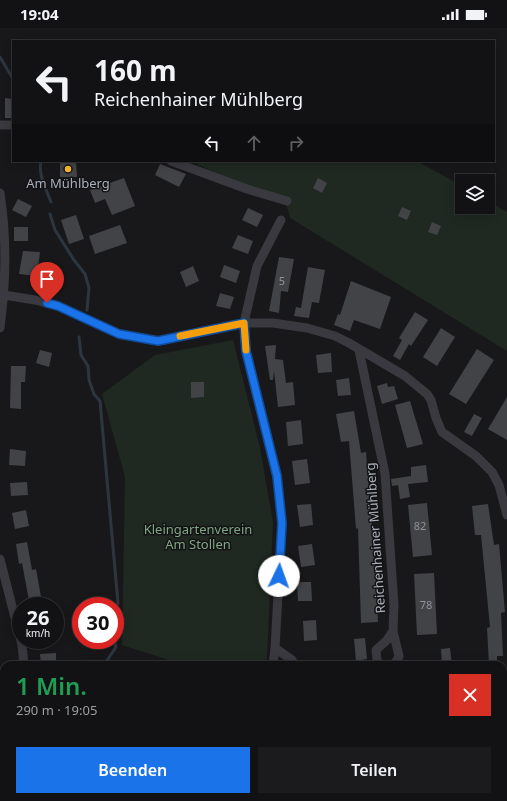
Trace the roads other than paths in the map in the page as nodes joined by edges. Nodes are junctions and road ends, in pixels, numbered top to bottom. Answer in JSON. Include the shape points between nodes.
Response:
{"nodes":[{"id":1,"x":0,"y":125,"type":"edge"},
{"id":2,"x":12,"y":125,"type":"edge"},
{"id":3,"x":174,"y":162,"type":"edge"},
{"id":4,"x":0,"y":194,"type":"edge"},
{"id":5,"x":287,"y":201,"type":"dead end"},
{"id":6,"x":281,"y":220,"type":"dead end"},
{"id":7,"x":4,"y":295,"type":"junction"},
{"id":8,"x":244,"y":323,"type":"junction"},
{"id":9,"x":0,"y":328,"type":"edge"},
{"id":10,"x":359,"y":350,"type":"junction"},
{"id":11,"x":507,"y":515,"type":"edge"},
{"id":12,"x":0,"y":559,"type":"edge"},
{"id":13,"x":394,"y":631,"type":"junction"},
{"id":14,"x":275,"y":648,"type":"junction"},
{"id":15,"x":24,"y":661,"type":"edge"},
{"id":16,"x":273,"y":661,"type":"edge"},
{"id":17,"x":293,"y":661,"type":"edge"},
{"id":18,"x":378,"y":661,"type":"edge"},
{"id":19,"x":396,"y":661,"type":"edge"}],
"edges":[{"from":1,"to":2,"type":"street"},
{"from":3,"to":5,"type":"street"},
{"from":4,"to":7,"type":"street","via":[[6,263]]},
{"from":6,"to":8,"type":"street","via":[[257,266]]},
{"from":7,"to":8,"type":"street","via":[[58,306],[119,334],[158,341]]},
{"from":7,"to":9,"type":"street"},
{"from":8,"to":10,"type":"street","via":[[273,323],[306,328],[334,336]]},
{"from":8,"to":14,"type":"street","via":[[246,351],[277,476],[282,523]]},
{"from":10,"to":11,"type":"street","via":[[405,376],[427,394],[442,432],[476,456],[492,472],[499,485]]},
{"from":10,"to":13,"type":"street","name":"Reichenhainer Mühlberg","via":[[385,474]]},
{"from":12,"to":15,"type":"street","via":[[22,645]]},
{"from":13,"to":18,"type":"street","name":"Reichenhainer Mühlberg","via":[[376,650]]},
{"from":13,"to":19,"type":"street","name":"Reichenhainer Mühlberg","via":[[398,656]]},
{"from":14,"to":16,"type":"street"},
{"from":14,"to":17,"type":"street"}]}
